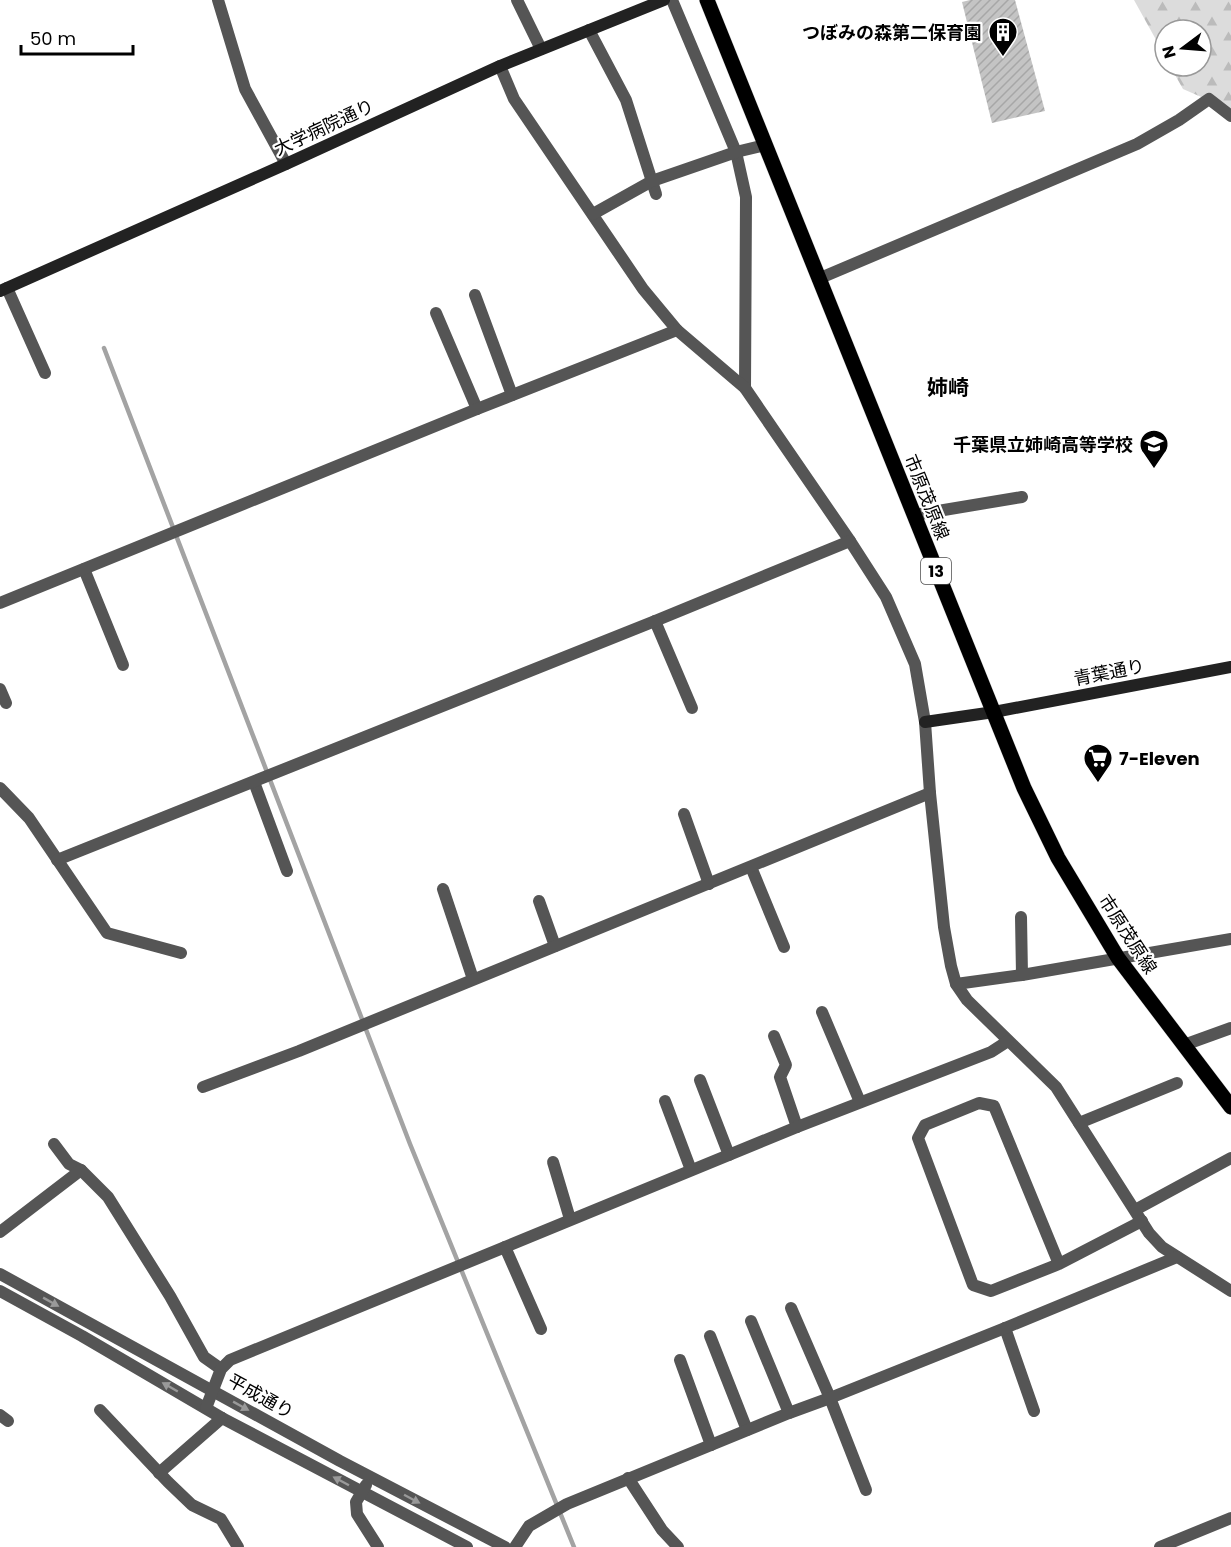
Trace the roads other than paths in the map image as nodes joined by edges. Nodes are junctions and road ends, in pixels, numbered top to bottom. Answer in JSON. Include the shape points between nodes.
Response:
{"nodes":[{"id":1,"x":218,"y":0,"type":"edge"},
{"id":2,"x":517,"y":0,"type":"edge"},
{"id":3,"x":664,"y":0,"type":"edge"},
{"id":4,"x":672,"y":0,"type":"edge"},
{"id":5,"x":706,"y":0,"type":"edge"},
{"id":6,"x":589,"y":30,"type":"junction"},
{"id":7,"x":542,"y":49,"type":"junction"},
{"id":8,"x":500,"y":66,"type":"junction"},
{"id":9,"x":1231,"y":116,"type":"edge"},
{"id":10,"x":765,"y":145,"type":"junction"},
{"id":11,"x":736,"y":153,"type":"junction"},
{"id":12,"x":286,"y":164,"type":"junction"},
{"id":13,"x":652,"y":181,"type":"junction"},
{"id":14,"x":656,"y":194,"type":"dead end"},
{"id":15,"x":592,"y":214,"type":"junction"},
{"id":16,"x":818,"y":279,"type":"junction"},
{"id":17,"x":4,"y":290,"type":"edge"},
{"id":18,"x":476,"y":295,"type":"dead end"},
{"id":19,"x":436,"y":313,"type":"dead end"},
{"id":20,"x":677,"y":330,"type":"junction"},
{"id":21,"x":45,"y":374,"type":"dead end"},
{"id":22,"x":745,"y":388,"type":"junction"},
{"id":23,"x":512,"y":395,"type":"junction"},
{"id":24,"x":477,"y":409,"type":"junction"},
{"id":25,"x":1022,"y":497,"type":"dead end"},
{"id":26,"x":914,"y":515,"type":"junction"},
{"id":27,"x":850,"y":541,"type":"junction"},
{"id":28,"x":84,"y":569,"type":"junction"},
{"id":29,"x":0,"y":603,"type":"edge"},
{"id":30,"x":655,"y":621,"type":"junction"},
{"id":31,"x":123,"y":665,"type":"dead end"},
{"id":32,"x":1231,"y":667,"type":"edge"},
{"id":33,"x":0,"y":689,"type":"edge"},
{"id":34,"x":6,"y":703,"type":"dead end"},
{"id":35,"x":692,"y":708,"type":"dead end"},
{"id":36,"x":994,"y":712,"type":"junction"},
{"id":37,"x":925,"y":722,"type":"junction"},
{"id":38,"x":254,"y":782,"type":"junction"},
{"id":39,"x":0,"y":788,"type":"edge"},
{"id":40,"x":930,"y":793,"type":"junction"},
{"id":41,"x":684,"y":814,"type":"dead end"},
{"id":42,"x":57,"y":860,"type":"junction"},
{"id":43,"x":751,"y":867,"type":"junction"},
{"id":44,"x":287,"y":871,"type":"dead end"},
{"id":45,"x":709,"y":884,"type":"junction"},
{"id":46,"x":443,"y":889,"type":"dead end"},
{"id":47,"x":539,"y":901,"type":"dead end"},
{"id":48,"x":1021,"y":917,"type":"dead end"},
{"id":49,"x":1231,"y":939,"type":"edge"},
{"id":50,"x":555,"y":946,"type":"junction"},
{"id":51,"x":784,"y":947,"type":"dead end"},
{"id":52,"x":181,"y":953,"type":"dead end"},
{"id":53,"x":1118,"y":958,"type":"junction"},
{"id":54,"x":1022,"y":975,"type":"junction"},
{"id":55,"x":473,"y":980,"type":"junction"},
{"id":56,"x":956,"y":984,"type":"junction"},
{"id":57,"x":822,"y":1012,"type":"dead end"},
{"id":58,"x":1231,"y":1028,"type":"edge"},
{"id":59,"x":774,"y":1036,"type":"dead end"},
{"id":60,"x":1008,"y":1041,"type":"junction"},
{"id":61,"x":1184,"y":1046,"type":"junction"},
{"id":62,"x":700,"y":1080,"type":"dead end"},
{"id":63,"x":1177,"y":1083,"type":"dead end"},
{"id":64,"x":202,"y":1087,"type":"dead end"},
{"id":65,"x":665,"y":1101,"type":"dead end"},
{"id":66,"x":860,"y":1102,"type":"junction"},
{"id":67,"x":1231,"y":1107,"type":"edge"},
{"id":68,"x":1080,"y":1123,"type":"junction"},
{"id":69,"x":796,"y":1127,"type":"junction"},
{"id":70,"x":54,"y":1144,"type":"dead end"},
{"id":71,"x":729,"y":1155,"type":"junction"},
{"id":72,"x":1231,"y":1158,"type":"edge"},
{"id":73,"x":553,"y":1162,"type":"dead end"},
{"id":74,"x":81,"y":1170,"type":"junction"},
{"id":75,"x":691,"y":1170,"type":"junction"},
{"id":76,"x":1138,"y":1216,"type":"junction"},
{"id":77,"x":570,"y":1219,"type":"junction"},
{"id":78,"x":0,"y":1232,"type":"edge"},
{"id":79,"x":505,"y":1247,"type":"junction"},
{"id":80,"x":1177,"y":1257,"type":"junction"},
{"id":81,"x":1059,"y":1264,"type":"junction"},
{"id":82,"x":0,"y":1274,"type":"edge"},
{"id":83,"x":0,"y":1291,"type":"edge"},
{"id":84,"x":1231,"y":1291,"type":"edge"},
{"id":85,"x":791,"y":1308,"type":"dead end"},
{"id":86,"x":751,"y":1321,"type":"dead end"},
{"id":87,"x":1005,"y":1328,"type":"junction"},
{"id":88,"x":541,"y":1329,"type":"dead end"},
{"id":89,"x":710,"y":1336,"type":"dead end"},
{"id":90,"x":680,"y":1359,"type":"dead end"},
{"id":91,"x":221,"y":1369,"type":"junction"},
{"id":92,"x":214,"y":1390,"type":"junction"},
{"id":93,"x":830,"y":1398,"type":"junction"},
{"id":94,"x":206,"y":1408,"type":"junction"},
{"id":95,"x":100,"y":1410,"type":"dead end"},
{"id":96,"x":1034,"y":1411,"type":"dead end"},
{"id":97,"x":789,"y":1413,"type":"junction"},
{"id":98,"x":222,"y":1418,"type":"junction"},
{"id":99,"x":747,"y":1430,"type":"junction"},
{"id":100,"x":711,"y":1445,"type":"junction"},
{"id":101,"x":159,"y":1473,"type":"junction"},
{"id":102,"x":370,"y":1477,"type":"junction"},
{"id":103,"x":628,"y":1478,"type":"junction"},
{"id":104,"x":866,"y":1490,"type":"dead end"},
{"id":105,"x":362,"y":1492,"type":"junction"},
{"id":106,"x":1231,"y":1518,"type":"edge"},
{"id":107,"x":238,"y":1547,"type":"edge"},
{"id":108,"x":378,"y":1547,"type":"edge"},
{"id":109,"x":467,"y":1547,"type":"edge"},
{"id":110,"x":505,"y":1547,"type":"edge"},
{"id":111,"x":515,"y":1547,"type":"edge"},
{"id":112,"x":678,"y":1547,"type":"edge"},
{"id":113,"x":1160,"y":1547,"type":"edge"}],
"edges":[{"from":1,"to":12,"type":"street","via":[[245,89]]},
{"from":2,"to":7,"type":"street"},
{"from":3,"to":6,"type":"street","name":"大学病院通り"},
{"from":4,"to":11,"type":"street"},
{"from":5,"to":10,"type":"main road","name":"市原茂原線","number":"13"},
{"from":6,"to":7,"type":"street","name":"大学病院通り"},
{"from":6,"to":13,"type":"street","via":[[626,100]]},
{"from":7,"to":8,"type":"street","name":"大学病院通り"},
{"from":8,"to":12,"type":"street","name":"大学病院通り"},
{"from":8,"to":15,"type":"street","via":[[514,99]]},
{"from":9,"to":16,"type":"street","via":[[1209,99],[1137,144]]},
{"from":10,"to":11,"type":"street"},
{"from":10,"to":16,"type":"main road","name":"市原茂原線","number":"13"},
{"from":11,"to":13,"type":"street"},
{"from":11,"to":22,"type":"street","via":[[746,198]]},
{"from":12,"to":17,"type":"street","name":"大学病院通り"},
{"from":13,"to":14,"type":"street"},
{"from":13,"to":15,"type":"street"},
{"from":15,"to":20,"type":"street","via":[[643,289]]},
{"from":16,"to":26,"type":"main road","name":"市原茂原線","number":"13"},
{"from":17,"to":21,"type":"street"},
{"from":18,"to":23,"type":"street"},
{"from":19,"to":24,"type":"street"},
{"from":20,"to":22,"type":"street"},
{"from":20,"to":23,"type":"street"},
{"from":22,"to":27,"type":"street"},
{"from":23,"to":24,"type":"street"},
{"from":24,"to":28,"type":"street"},
{"from":25,"to":26,"type":"street"},
{"from":26,"to":36,"type":"main road","name":"市原茂原線","number":"13"},
{"from":27,"to":30,"type":"street"},
{"from":27,"to":37,"type":"street","via":[[886,597],[915,664]]},
{"from":28,"to":29,"type":"street"},
{"from":28,"to":31,"type":"street"},
{"from":30,"to":35,"type":"street"},
{"from":30,"to":38,"type":"street"},
{"from":32,"to":36,"type":"street","name":"青葉通り"},
{"from":33,"to":34,"type":"street"},
{"from":36,"to":37,"type":"street","name":"青葉通り"},
{"from":36,"to":53,"type":"main road","name":"市原茂原線","number":"13","via":[[1040,822]]},
{"from":37,"to":40,"type":"street"},
{"from":38,"to":42,"type":"street"},
{"from":38,"to":44,"type":"street"},
{"from":39,"to":42,"type":"street","via":[[29,818]]},
{"from":40,"to":43,"type":"street"},
{"from":40,"to":56,"type":"street","via":[[944,927]]},
{"from":41,"to":45,"type":"street"},
{"from":42,"to":52,"type":"street","via":[[107,933]]},
{"from":43,"to":45,"type":"street"},
{"from":43,"to":51,"type":"street"},
{"from":45,"to":50,"type":"street"},
{"from":46,"to":55,"type":"street"},
{"from":47,"to":50,"type":"street"},
{"from":48,"to":54,"type":"street"},
{"from":49,"to":53,"type":"street"},
{"from":50,"to":55,"type":"street"},
{"from":53,"to":54,"type":"street"},
{"from":53,"to":61,"type":"main road","name":"市原茂原線","number":"13"},
{"from":54,"to":56,"type":"street"},
{"from":55,"to":64,"type":"street"},
{"from":56,"to":60,"type":"street"},
{"from":57,"to":66,"type":"street"},
{"from":58,"to":61,"type":"street"},
{"from":59,"to":69,"type":"street","via":[[786,1065],[780,1077]]},
{"from":60,"to":66,"type":"street","via":[[991,1052]]},
{"from":60,"to":68,"type":"street","via":[[1056,1087]]},
{"from":61,"to":67,"type":"main road","name":"市原茂原線","number":"13"},
{"from":62,"to":71,"type":"street"},
{"from":63,"to":68,"type":"street"},
{"from":65,"to":75,"type":"street"},
{"from":66,"to":69,"type":"street"},
{"from":68,"to":76,"type":"street"},
{"from":69,"to":71,"type":"street"},
{"from":70,"to":74,"type":"street","via":[[69,1164]]},
{"from":71,"to":75,"type":"street"},
{"from":72,"to":76,"type":"street"},
{"from":73,"to":77,"type":"street"},
{"from":74,"to":78,"type":"street"},
{"from":74,"to":91,"type":"street","via":[[108,1197],[204,1357]]},
{"from":75,"to":77,"type":"street"},
{"from":76,"to":80,"type":"street","via":[[1162,1247]]},
{"from":76,"to":81,"type":"street"},
{"from":77,"to":79,"type":"street"},
{"from":79,"to":88,"type":"street"},
{"from":79,"to":91,"type":"street","via":[[230,1360]]},
{"from":80,"to":84,"type":"street"},
{"from":80,"to":87,"type":"street"},
{"from":81,"to":81,"type":"street","via":[[991,1291],[973,1285],[918,1138],[925,1125],[979,1103],[994,1107]]},
{"from":82,"to":92,"type":"street","name":"平成通り","one_way":true},
{"from":94,"to":83,"type":"street","name":"平成通り","one_way":true},
{"from":85,"to":93,"type":"street"},
{"from":86,"to":97,"type":"street"},
{"from":87,"to":93,"type":"street"},
{"from":87,"to":96,"type":"street"},
{"from":89,"to":99,"type":"street"},
{"from":90,"to":100,"type":"street"},
{"from":91,"to":92,"type":"street"},
{"from":92,"to":94,"type":"street"},
{"from":92,"to":102,"type":"street","name":"平成通り","one_way":true},
{"from":93,"to":97,"type":"street"},
{"from":93,"to":104,"type":"street"},
{"from":94,"to":98,"type":"street","name":"平成通り"},
{"from":95,"to":101,"type":"street"},
{"from":97,"to":99,"type":"street"},
{"from":98,"to":101,"type":"street"},
{"from":105,"to":98,"type":"street","name":"平成通り","one_way":true},
{"from":99,"to":100,"type":"street"},
{"from":100,"to":103,"type":"street"},
{"from":101,"to":107,"type":"street","via":[[192,1505],[221,1519]]},
{"from":102,"to":105,"type":"street"},
{"from":102,"to":110,"type":"street","name":"平成通り","one_way":true},
{"from":103,"to":111,"type":"street","via":[[567,1504],[530,1526]]},
{"from":103,"to":112,"type":"street"},
{"from":105,"to":108,"type":"street","via":[[356,1502],[357,1514]]},
{"from":105,"to":109,"type":"street","name":"平成通り"},
{"from":106,"to":113,"type":"street"}]}
